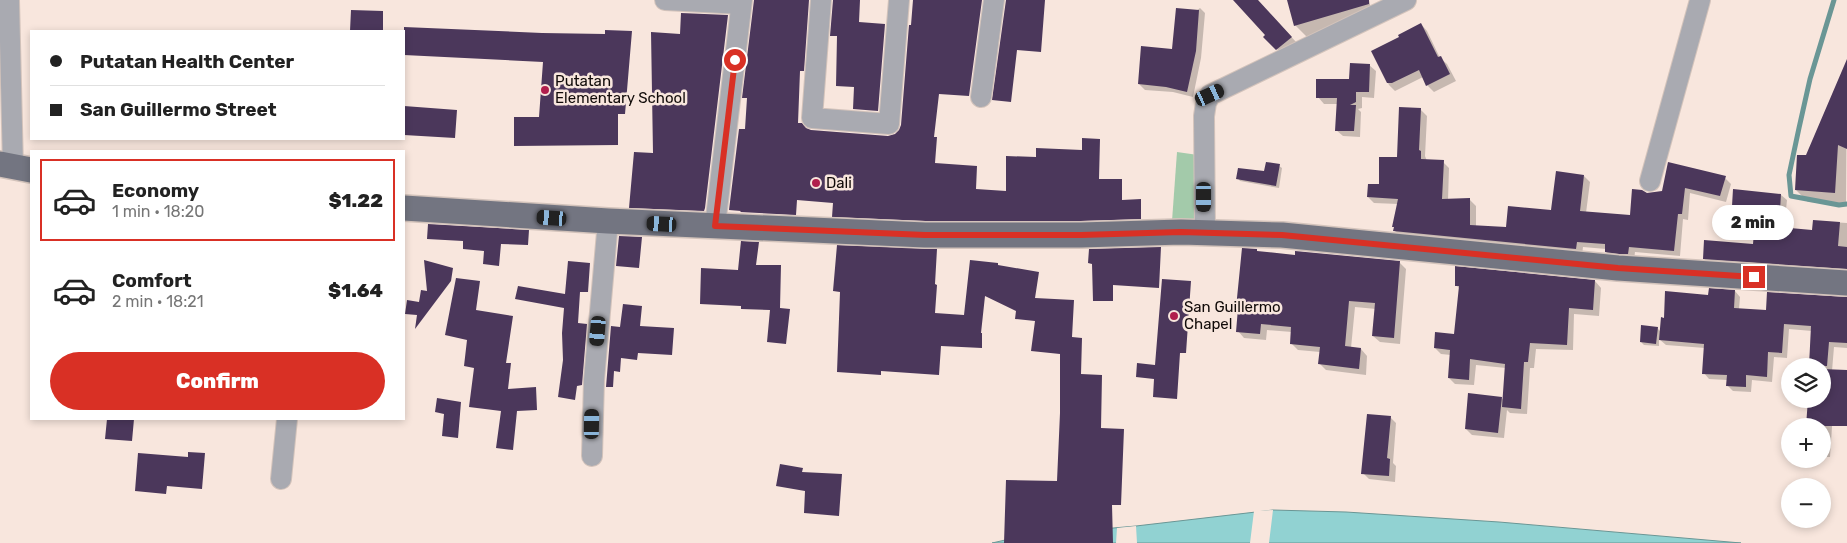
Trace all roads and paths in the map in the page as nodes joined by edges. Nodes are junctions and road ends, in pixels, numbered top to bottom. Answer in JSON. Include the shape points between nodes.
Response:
{"nodes":[{"id":1,"x":9,"y":0,"type":"edge"},
{"id":2,"x":666,"y":0,"type":"edge"},
{"id":3,"x":821,"y":0,"type":"edge"},
{"id":4,"x":899,"y":0,"type":"edge"},
{"id":5,"x":994,"y":0,"type":"edge"},
{"id":6,"x":1700,"y":0,"type":"edge"},
{"id":7,"x":1402,"y":1,"type":"edge"},
{"id":8,"x":742,"y":2,"type":"edge"},
{"id":9,"x":981,"y":97,"type":"dead end"},
{"id":10,"x":15,"y":167,"type":"edge"},
{"id":11,"x":1650,"y":181,"type":"dead end"},
{"id":12,"x":405,"y":208,"type":"edge"},
{"id":13,"x":608,"y":221,"type":"junction"},
{"id":14,"x":715,"y":226,"type":"junction"},
{"id":15,"x":1205,"y":233,"type":"junction"},
{"id":16,"x":1847,"y":283,"type":"edge"},
{"id":17,"x":287,"y":420,"type":"edge"},
{"id":18,"x":592,"y":456,"type":"dead end"},
{"id":19,"x":280,"y":479,"type":"dead end"}],
"edges":[{"from":1,"to":10,"type":"street"},
{"from":2,"to":8,"type":"street"},
{"from":3,"to":4,"type":"street","via":[[812,118],[889,124]]},
{"from":5,"to":9,"type":"street"},
{"from":6,"to":11,"type":"street"},
{"from":7,"to":15,"type":"street","via":[[1210,95],[1204,116]]},
{"from":8,"to":14,"type":"street"},
{"from":12,"to":13,"type":"main road"},
{"from":13,"to":14,"type":"main road"},
{"from":13,"to":18,"type":"street","via":[[594,380]]},
{"from":14,"to":15,"type":"main road","via":[[925,235]]},
{"from":15,"to":16,"type":"main road","via":[[1282,235],[1618,268]]},
{"from":17,"to":19,"type":"street"}]}
